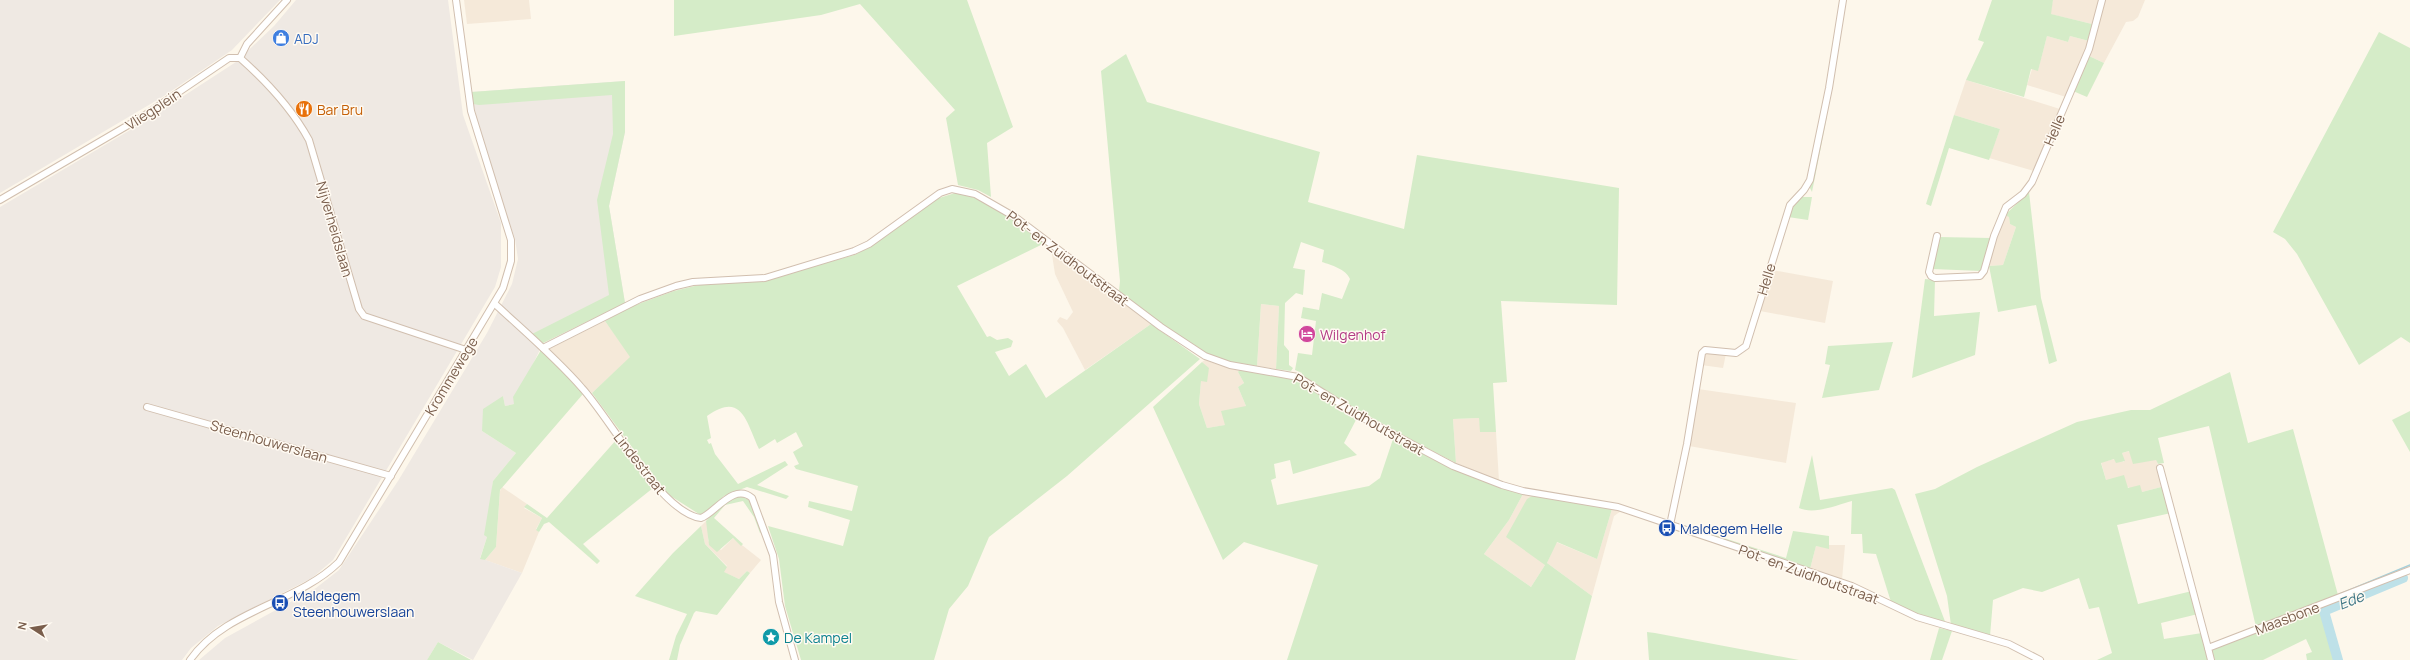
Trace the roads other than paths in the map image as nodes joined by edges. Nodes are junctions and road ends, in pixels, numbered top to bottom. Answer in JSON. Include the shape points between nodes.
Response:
{"nodes":[{"id":1,"x":287,"y":0,"type":"edge"},
{"id":2,"x":456,"y":0,"type":"edge"},
{"id":3,"x":1843,"y":0,"type":"edge"},
{"id":4,"x":2102,"y":0,"type":"edge"},
{"id":5,"x":240,"y":58,"type":"junction"},
{"id":6,"x":0,"y":200,"type":"edge"},
{"id":7,"x":1936,"y":236,"type":"dead end"},
{"id":8,"x":495,"y":304,"type":"junction"},
{"id":9,"x":543,"y":348,"type":"junction"},
{"id":10,"x":466,"y":350,"type":"junction"},
{"id":11,"x":147,"y":407,"type":"dead end"},
{"id":12,"x":2160,"y":468,"type":"dead end"},
{"id":13,"x":391,"y":476,"type":"junction"},
{"id":14,"x":1670,"y":525,"type":"junction"},
{"id":15,"x":2410,"y":570,"type":"edge"},
{"id":16,"x":2208,"y":648,"type":"junction"},
{"id":17,"x":190,"y":660,"type":"edge"},
{"id":18,"x":795,"y":660,"type":"edge"},
{"id":19,"x":2040,"y":660,"type":"edge"},
{"id":20,"x":2212,"y":660,"type":"edge"}],
"edges":[{"from":1,"to":5,"type":"street","via":[[247,44]]},
{"from":2,"to":8,"type":"street","name":"Krommewege","via":[[473,118],[511,240],[508,274]]},
{"from":3,"to":14,"type":"street","name":"Helle","via":[[1810,180],[1790,205],[1746,346],[1736,353],[1711,349],[1702,353]]},
{"from":4,"to":7,"type":"street","name":"Helle","via":[[2089,49],[2035,175],[2027,189],[2006,207],[1980,276],[1931,276],[1929,272]]},
{"from":5,"to":6,"type":"street","name":"Vliegplein","via":[[229,58],[142,117]]},
{"from":5,"to":10,"type":"street","name":"Nijverheidslaan","via":[[281,100],[300,123],[309,140],[358,309],[364,316]]},
{"from":8,"to":9,"type":"street","name":"Lindestraat"},
{"from":8,"to":10,"type":"street","name":"Krommewege"},
{"from":9,"to":14,"type":"street","name":"Pot- en Zuidhoutstraat","via":[[640,299],[664,290],[693,282],[765,278],[854,252],[940,193],[952,189],[963,190],[988,200],[1015,216],[1166,331],[1209,358],[1230,365],[1298,377],[1363,418],[1421,450],[1502,485],[1549,497],[1606,504]]},
{"from":9,"to":18,"type":"street","name":"Lindestraat","via":[[585,391],[657,487],[677,505],[693,516],[701,518],[732,496],[744,494],[752,498],[773,555],[779,602]]},
{"from":10,"to":13,"type":"street","name":"Krommewege"},
{"from":11,"to":13,"type":"street","name":"Steenhouwerslaan"},
{"from":12,"to":16,"type":"street"},
{"from":13,"to":17,"type":"street","name":"Krommewege","via":[[339,562],[328,573],[222,628],[208,639]]},
{"from":14,"to":19,"type":"street","name":"Pot- en Zuidhoutstraat","via":[[1852,586],[1917,617],[2010,644]]},
{"from":15,"to":16,"type":"street","name":"Maasbone"},
{"from":16,"to":20,"type":"street"}]}
